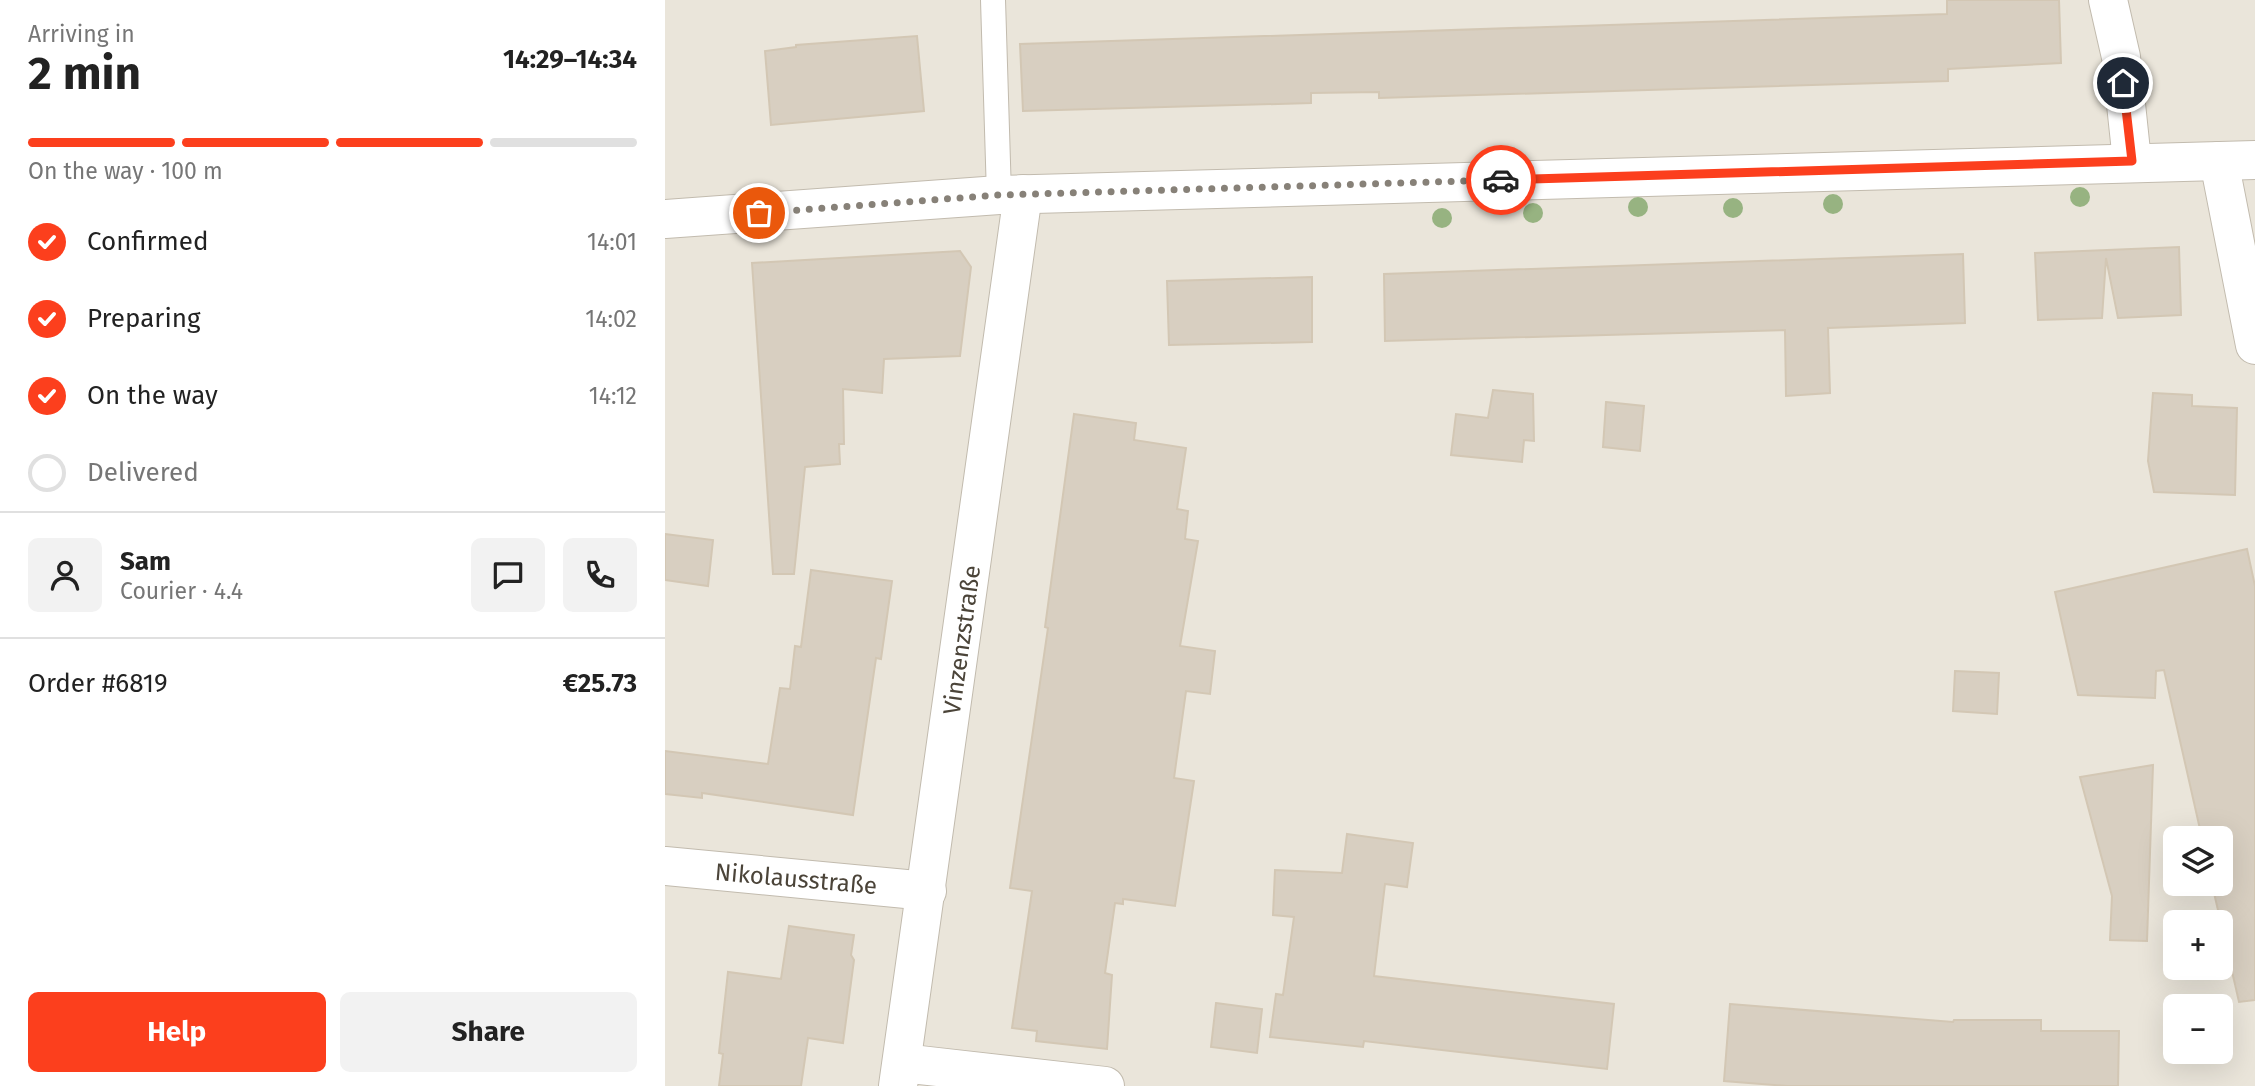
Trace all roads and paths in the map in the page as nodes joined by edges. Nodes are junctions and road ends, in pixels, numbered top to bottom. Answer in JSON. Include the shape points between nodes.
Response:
{"nodes":[{"id":1,"x":993,"y":0,"type":"edge"},
{"id":2,"x":2108,"y":0,"type":"edge"},
{"id":3,"x":2132,"y":161,"type":"junction"},
{"id":4,"x":2237,"y":161,"type":"edge"},
{"id":5,"x":1011,"y":195,"type":"junction"},
{"id":6,"x":665,"y":219,"type":"edge"},
{"id":7,"x":2255,"y":345,"type":"edge"},
{"id":8,"x":665,"y":866,"type":"edge"},
{"id":9,"x":927,"y":891,"type":"junction"},
{"id":10,"x":900,"y":1075,"type":"edge"},
{"id":11,"x":1105,"y":1086,"type":"edge"}],
"edges":[{"from":1,"to":5,"type":"lane"},
{"from":2,"to":3,"type":"street","via":[[2121,57]]},
{"from":3,"to":4,"type":"street"},
{"from":3,"to":5,"type":"street"},
{"from":4,"to":7,"type":"street"},
{"from":5,"to":6,"type":"street"},
{"from":5,"to":9,"type":"street","name":"Vinzenzstraße"},
{"from":8,"to":9,"type":"street","name":"Nikolausstraße"},
{"from":9,"to":10,"type":"street","name":"Vinzenzstraße"},
{"from":10,"to":11,"type":"street"}]}
